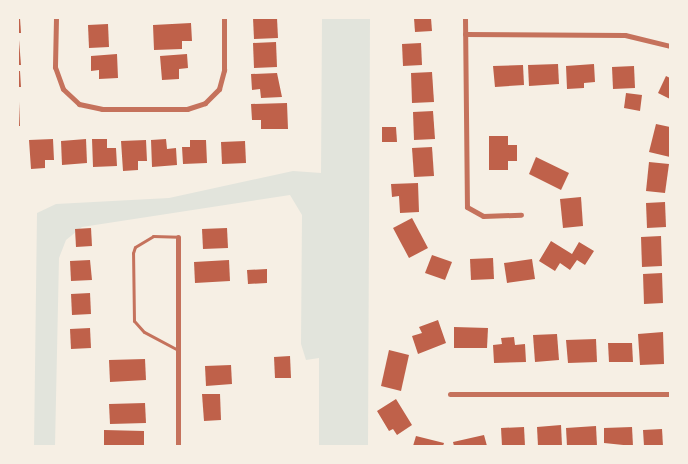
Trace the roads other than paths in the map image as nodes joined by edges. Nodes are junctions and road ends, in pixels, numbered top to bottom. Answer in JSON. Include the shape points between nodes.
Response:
{"nodes":[{"id":1,"x":56,"y":18,"type":"edge"},
{"id":2,"x":224,"y":18,"type":"edge"},
{"id":3,"x":466,"y":18,"type":"edge"},
{"id":4,"x":465,"y":34,"type":"junction"},
{"id":5,"x":670,"y":46,"type":"edge"},
{"id":6,"x":521,"y":215,"type":"dead end"},
{"id":7,"x":178,"y":237,"type":"joint"},
{"id":8,"x":178,"y":350,"type":"junction"},
{"id":9,"x":450,"y":394,"type":"dead end"},
{"id":10,"x":670,"y":394,"type":"edge"},
{"id":11,"x":178,"y":446,"type":"edge"}],
"edges":[{"from":1,"to":2,"type":"street","via":[[55,67],[63,89],[80,104],[102,109],[187,109],[205,103],[219,88],[224,70]]},
{"from":3,"to":4,"type":"street"},
{"from":4,"to":5,"type":"street","via":[[625,35]]},
{"from":4,"to":6,"type":"street","via":[[467,207],[483,216]]},
{"from":7,"to":8,"type":"street"},
{"from":7,"to":8,"type":"lane","via":[[152,236],[135,247],[132,253],[134,321],[144,332]]},
{"from":8,"to":11,"type":"street"},
{"from":9,"to":10,"type":"street"}]}
